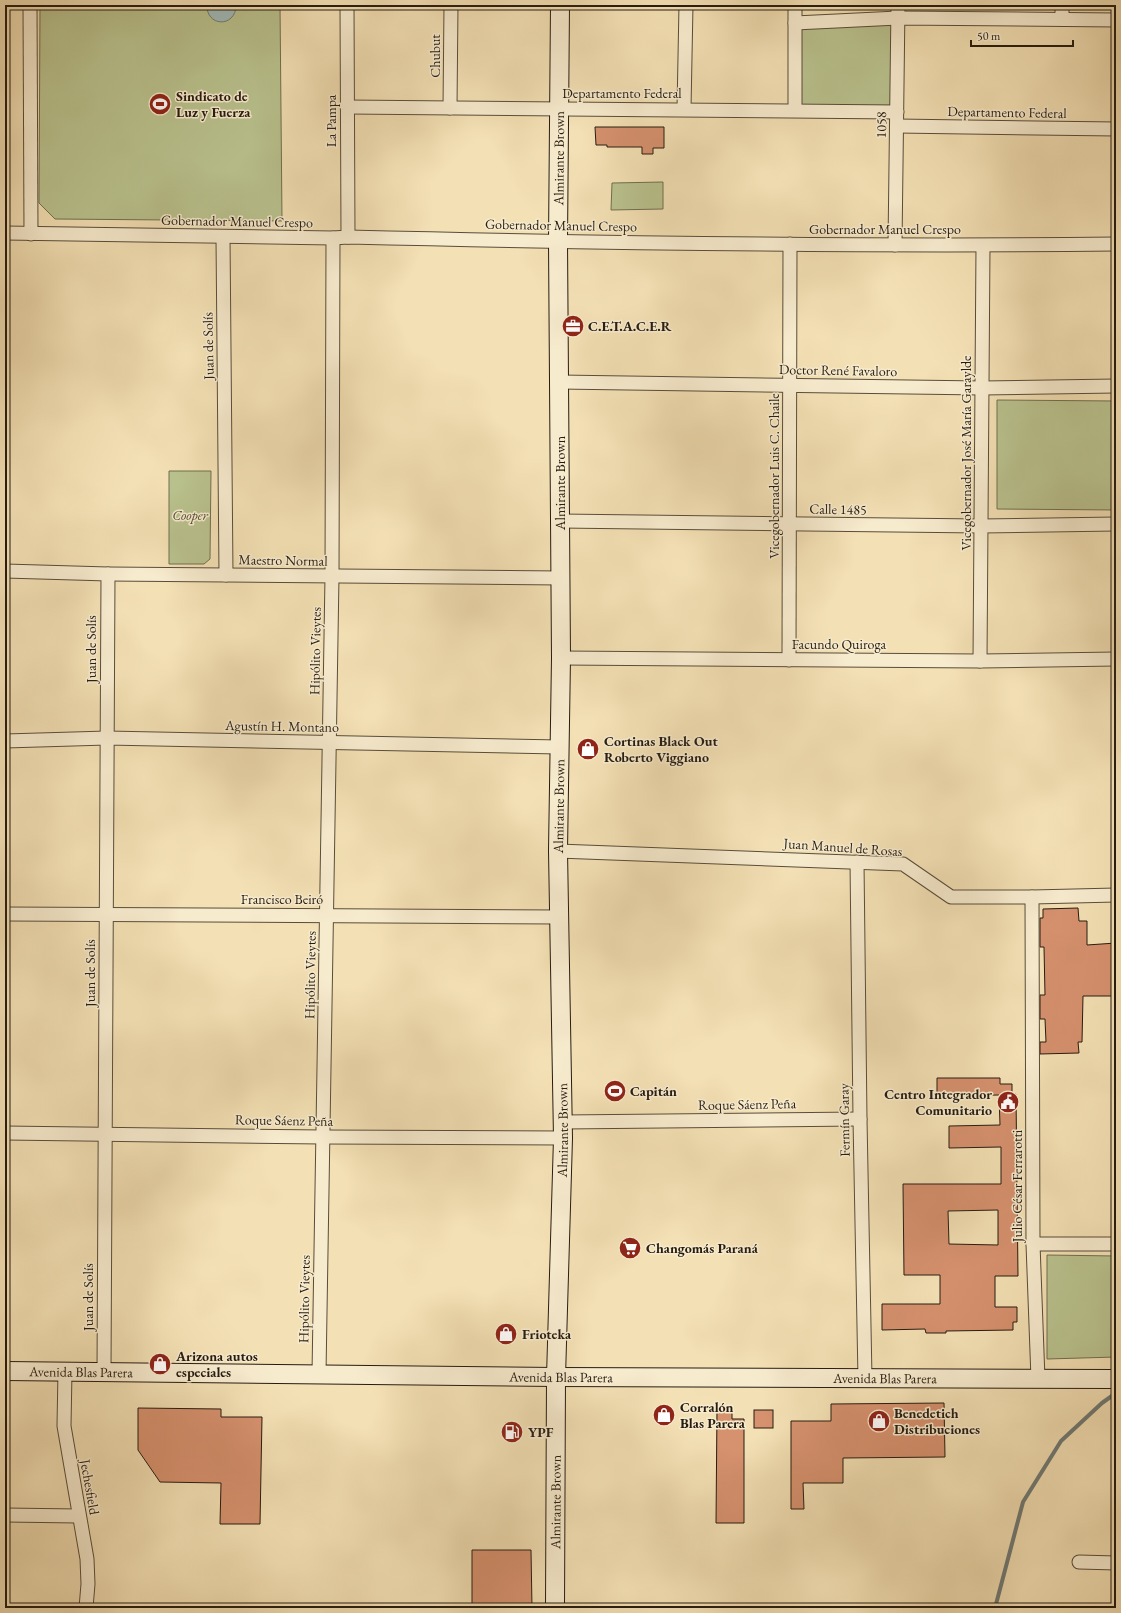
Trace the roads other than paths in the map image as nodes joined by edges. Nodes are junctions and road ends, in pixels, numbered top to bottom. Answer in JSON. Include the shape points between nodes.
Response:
{"nodes":[{"id":1,"x":30,"y":5,"type":"edge"},
{"id":2,"x":347,"y":5,"type":"edge"},
{"id":3,"x":451,"y":5,"type":"edge"},
{"id":4,"x":560,"y":5,"type":"edge"},
{"id":5,"x":686,"y":5,"type":"edge"},
{"id":6,"x":795,"y":5,"type":"edge"},
{"id":7,"x":1062,"y":5,"type":"edge"},
{"id":8,"x":898,"y":12,"type":"edge"},
{"id":9,"x":1062,"y":19,"type":"junction"},
{"id":10,"x":1116,"y":20,"type":"edge"},
{"id":11,"x":795,"y":23,"type":"junction"},
{"id":12,"x":347,"y":107,"type":"junction"},
{"id":13,"x":450,"y":108,"type":"junction"},
{"id":14,"x":559,"y":109,"type":"junction"},
{"id":15,"x":684,"y":109,"type":"junction"},
{"id":16,"x":795,"y":110,"type":"junction"},
{"id":17,"x":897,"y":112,"type":"junction"},
{"id":18,"x":897,"y":126,"type":"junction"},
{"id":19,"x":1116,"y":129,"type":"edge"},
{"id":20,"x":5,"y":233,"type":"edge"},
{"id":21,"x":31,"y":234,"type":"junction"},
{"id":22,"x":222,"y":237,"type":"junction"},
{"id":23,"x":348,"y":237,"type":"junction"},
{"id":24,"x":333,"y":238,"type":"junction"},
{"id":25,"x":558,"y":242,"type":"junction"},
{"id":26,"x":790,"y":244,"type":"junction"},
{"id":27,"x":1116,"y":244,"type":"edge"},
{"id":28,"x":896,"y":245,"type":"junction"},
{"id":29,"x":983,"y":246,"type":"junction"},
{"id":30,"x":559,"y":382,"type":"junction"},
{"id":31,"x":790,"y":386,"type":"junction"},
{"id":32,"x":1116,"y":386,"type":"edge"},
{"id":33,"x":982,"y":388,"type":"junction"},
{"id":34,"x":560,"y":521,"type":"junction"},
{"id":35,"x":789,"y":524,"type":"junction"},
{"id":36,"x":1116,"y":524,"type":"edge"},
{"id":37,"x":981,"y":526,"type":"junction"},
{"id":38,"x":5,"y":571,"type":"edge"},
{"id":39,"x":108,"y":574,"type":"junction"},
{"id":40,"x":226,"y":575,"type":"junction"},
{"id":41,"x":332,"y":576,"type":"junction"},
{"id":42,"x":561,"y":578,"type":"junction"},
{"id":43,"x":561,"y":658,"type":"junction"},
{"id":44,"x":1116,"y":659,"type":"edge"},
{"id":45,"x":789,"y":660,"type":"junction"},
{"id":46,"x":980,"y":661,"type":"junction"},
{"id":47,"x":107,"y":738,"type":"junction"},
{"id":48,"x":5,"y":741,"type":"edge"},
{"id":49,"x":330,"y":743,"type":"junction"},
{"id":50,"x":559,"y":747,"type":"junction"},
{"id":51,"x":558,"y":851,"type":"junction"},
{"id":52,"x":857,"y":862,"type":"junction"},
{"id":53,"x":1116,"y":895,"type":"edge"},
{"id":54,"x":1032,"y":897,"type":"junction"},
{"id":55,"x":5,"y":914,"type":"edge"},
{"id":56,"x":106,"y":914,"type":"junction"},
{"id":57,"x":327,"y":915,"type":"junction"},
{"id":58,"x":559,"y":917,"type":"junction"},
{"id":59,"x":860,"y":1119,"type":"junction"},
{"id":60,"x":563,"y":1130,"type":"junction"},
{"id":61,"x":5,"y":1132,"type":"edge"},
{"id":62,"x":105,"y":1134,"type":"junction"},
{"id":63,"x":323,"y":1137,"type":"junction"},
{"id":64,"x":1033,"y":1244,"type":"junction"},
{"id":65,"x":1116,"y":1244,"type":"edge"},
{"id":66,"x":5,"y":1371,"type":"edge"},
{"id":67,"x":64,"y":1371,"type":"junction"},
{"id":68,"x":104,"y":1372,"type":"junction"},
{"id":69,"x":319,"y":1374,"type":"junction"},
{"id":70,"x":556,"y":1377,"type":"junction"},
{"id":71,"x":865,"y":1378,"type":"junction"},
{"id":72,"x":1038,"y":1379,"type":"junction"},
{"id":73,"x":1116,"y":1379,"type":"edge"},
{"id":74,"x":5,"y":1515,"type":"edge"},
{"id":75,"x":78,"y":1516,"type":"junction"},
{"id":76,"x":1079,"y":1562,"type":"dead end"},
{"id":77,"x":1116,"y":1563,"type":"edge"},
{"id":78,"x":86,"y":1608,"type":"edge"},
{"id":79,"x":555,"y":1608,"type":"edge"}],
"edges":[{"from":1,"to":21,"type":"street"},
{"from":2,"to":12,"type":"street","name":"La Pampa"},
{"from":3,"to":13,"type":"street","name":"Chubut"},
{"from":4,"to":14,"type":"main road","name":"Almirante Brown"},
{"from":5,"to":15,"type":"street"},
{"from":6,"to":11,"type":"street"},
{"from":7,"to":9,"type":"street"},
{"from":8,"to":9,"type":"street"},
{"from":8,"to":11,"type":"street"},
{"from":8,"to":17,"type":"street","name":"1058"},
{"from":9,"to":10,"type":"street"},
{"from":11,"to":16,"type":"street"},
{"from":12,"to":13,"type":"street","name":"Departamento Federal"},
{"from":12,"to":23,"type":"street","name":"La Pampa"},
{"from":13,"to":14,"type":"street","name":"Departamento Federal"},
{"from":14,"to":15,"type":"street","name":"Departamento Federal"},
{"from":14,"to":25,"type":"main road","name":"Almirante Brown"},
{"from":15,"to":16,"type":"street","name":"Departamento Federal"},
{"from":16,"to":17,"type":"street","name":"Departamento Federal"},
{"from":17,"to":18,"type":"street","name":"1058"},
{"from":18,"to":19,"type":"street","name":"Departamento Federal"},
{"from":18,"to":28,"type":"street","name":"1058"},
{"from":20,"to":21,"type":"street","name":"Gobernador Manuel Crespo"},
{"from":21,"to":22,"type":"street","name":"Gobernador Manuel Crespo"},
{"from":22,"to":24,"type":"street","name":"Gobernador Manuel Crespo"},
{"from":22,"to":40,"type":"street","name":"Juan de Solís"},
{"from":23,"to":24,"type":"street","name":"Gobernador Manuel Crespo"},
{"from":23,"to":25,"type":"street","name":"Gobernador Manuel Crespo"},
{"from":24,"to":41,"type":"street","name":"Hipólito Vieytes"},
{"from":25,"to":26,"type":"street","name":"Gobernador Manuel Crespo"},
{"from":25,"to":30,"type":"main road","name":"Almirante Brown"},
{"from":26,"to":28,"type":"street","name":"Gobernador Manuel Crespo"},
{"from":26,"to":31,"type":"street","name":"Vicegobernador Luis C. Chaile"},
{"from":27,"to":29,"type":"street","name":"Gobernador Manuel Crespo"},
{"from":28,"to":29,"type":"street","name":"Gobernador Manuel Crespo"},
{"from":29,"to":33,"type":"street","name":"Vicegobernador José María Garaylde"},
{"from":30,"to":31,"type":"street","name":"Doctor René Favaloro"},
{"from":30,"to":34,"type":"main road","name":"Almirante Brown"},
{"from":31,"to":33,"type":"street","name":"Doctor René Favaloro"},
{"from":31,"to":35,"type":"street","name":"Vicegobernador Luis C. Chaile"},
{"from":32,"to":33,"type":"street","name":"Doctor René Favaloro"},
{"from":33,"to":37,"type":"street","name":"Vicegobernador José María Garaylde"},
{"from":34,"to":35,"type":"street","name":"Calle 1485"},
{"from":34,"to":42,"type":"main road","name":"Almirante Brown"},
{"from":35,"to":37,"type":"street","name":"Calle 1485"},
{"from":35,"to":45,"type":"street","name":"Vicegobernador Luis C. Chaile"},
{"from":36,"to":37,"type":"street","name":"Calle 1485"},
{"from":37,"to":46,"type":"street","name":"Vicegobernador José María Garaylde"},
{"from":38,"to":39,"type":"street","name":"Maestro Normal"},
{"from":39,"to":40,"type":"street","name":"Maestro Normal"},
{"from":39,"to":47,"type":"street","name":"Juan de Solís"},
{"from":40,"to":41,"type":"street","name":"Maestro Normal"},
{"from":41,"to":42,"type":"street","name":"Maestro Normal"},
{"from":41,"to":49,"type":"street","name":"Hipólito Vieytes"},
{"from":42,"to":43,"type":"main road","name":"Almirante Brown"},
{"from":43,"to":45,"type":"street","name":"Facundo Quiroga"},
{"from":43,"to":50,"type":"main road","name":"Almirante Brown"},
{"from":44,"to":46,"type":"street","name":"Facundo Quiroga"},
{"from":45,"to":46,"type":"street","name":"Facundo Quiroga"},
{"from":47,"to":48,"type":"street","name":"Agustín H. Montano"},
{"from":47,"to":49,"type":"street","name":"Agustín H. Montano"},
{"from":47,"to":56,"type":"street","name":"Juan de Solís"},
{"from":49,"to":50,"type":"street","name":"Agustín H. Montano"},
{"from":49,"to":57,"type":"street","name":"Hipólito Vieytes"},
{"from":50,"to":51,"type":"main road","name":"Almirante Brown"},
{"from":51,"to":52,"type":"street","name":"Juan Manuel de Rosas"},
{"from":51,"to":58,"type":"main road","name":"Almirante Brown"},
{"from":52,"to":54,"type":"street","name":"Juan Manuel de Rosas","via":[[903,864],[951,897]]},
{"from":52,"to":59,"type":"street","name":"Fermín Garay"},
{"from":53,"to":54,"type":"street","name":"Juan Manuel de Rosas"},
{"from":54,"to":64,"type":"street","name":"Julio César Ferrarotti"},
{"from":55,"to":56,"type":"street","name":"Francisco Beiró"},
{"from":56,"to":57,"type":"street","name":"Francisco Beiró"},
{"from":56,"to":62,"type":"street","name":"Juan de Solís"},
{"from":57,"to":58,"type":"street","name":"Francisco Beiró"},
{"from":57,"to":63,"type":"street","name":"Hipólito Vieytes"},
{"from":58,"to":60,"type":"main road","name":"Almirante Brown"},
{"from":59,"to":60,"type":"street","name":"Roque Sáenz Peña"},
{"from":59,"to":71,"type":"street","name":"Fermín Garay"},
{"from":60,"to":63,"type":"street","name":"Roque Sáenz Peña"},
{"from":60,"to":70,"type":"main road","name":"Almirante Brown"},
{"from":61,"to":62,"type":"street","name":"Roque Sáenz Peña"},
{"from":62,"to":63,"type":"street","name":"Roque Sáenz Peña"},
{"from":62,"to":68,"type":"street","name":"Juan de Solís"},
{"from":63,"to":69,"type":"street","name":"Hipólito Vieytes"},
{"from":64,"to":65,"type":"street"},
{"from":64,"to":72,"type":"street","name":"Julio César Ferrarotti"},
{"from":66,"to":67,"type":"main road","name":"Avenida Blas Parera"},
{"from":67,"to":68,"type":"main road","name":"Avenida Blas Parera"},
{"from":67,"to":75,"type":"street","name":"Jechesfield","via":[[64,1426]]},
{"from":68,"to":69,"type":"main road","name":"Avenida Blas Parera"},
{"from":69,"to":70,"type":"main road","name":"Avenida Blas Parera"},
{"from":70,"to":71,"type":"main road","name":"Avenida Blas Parera"},
{"from":70,"to":79,"type":"main road","name":"Almirante Brown"},
{"from":71,"to":72,"type":"main road","name":"Avenida Blas Parera"},
{"from":72,"to":73,"type":"main road","name":"Avenida Blas Parera"},
{"from":74,"to":75,"type":"street"},
{"from":75,"to":78,"type":"street","name":"Jechesfield","via":[[87,1559]]},
{"from":76,"to":77,"type":"street"}]}
